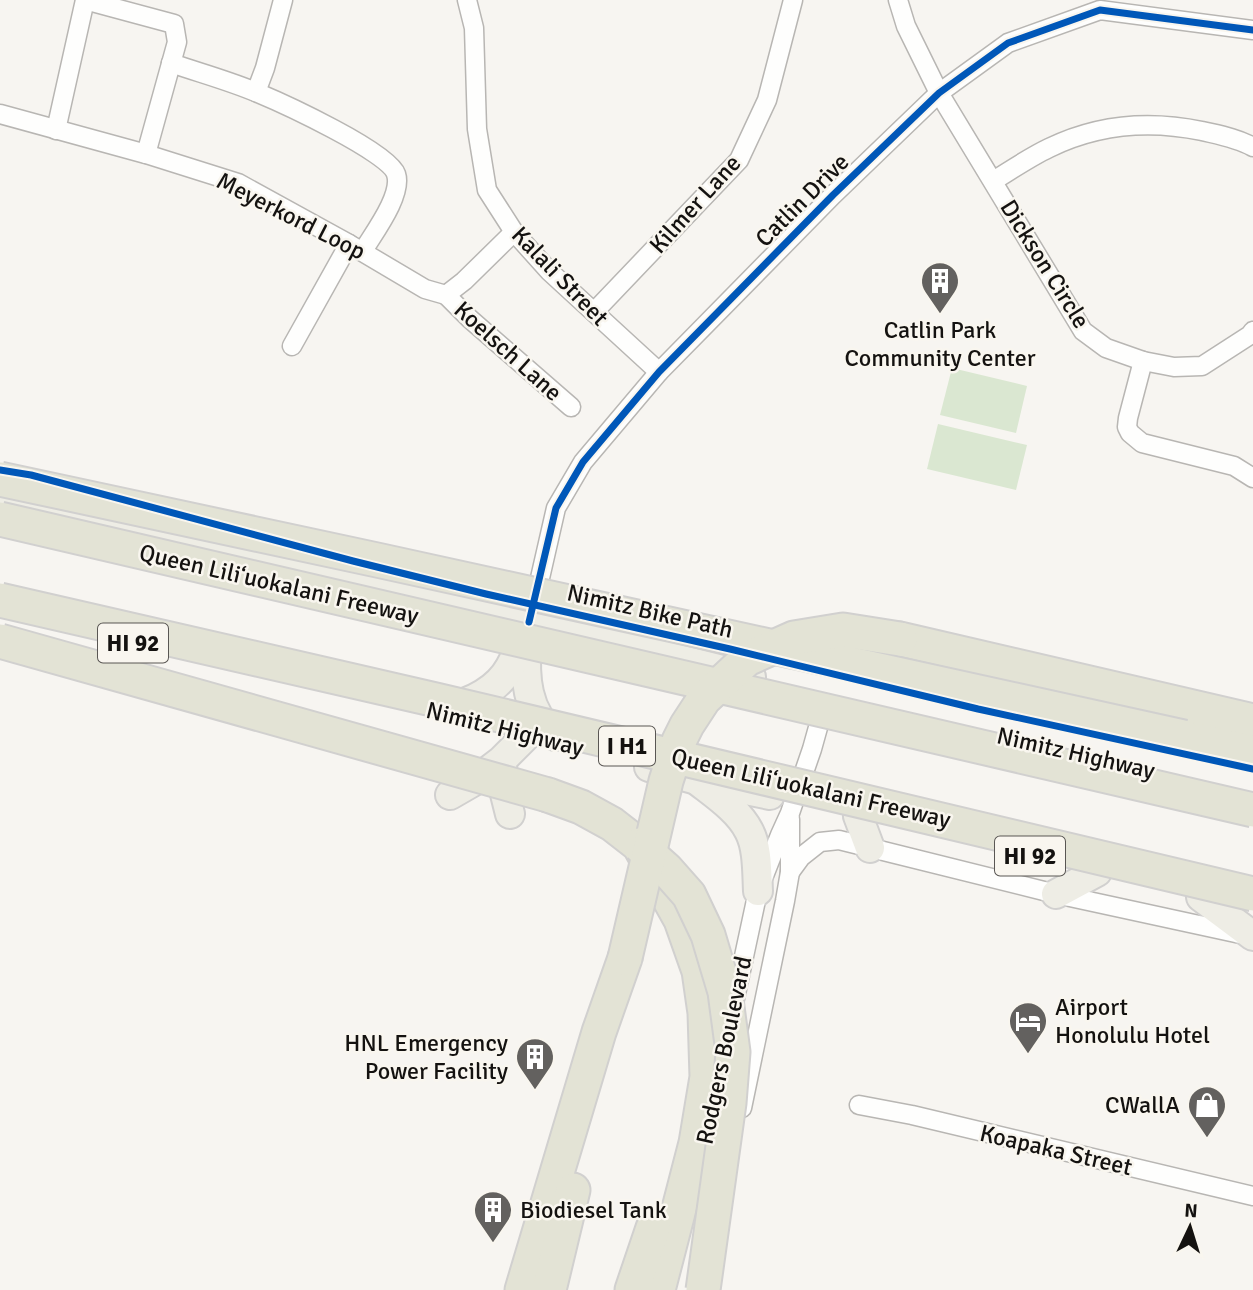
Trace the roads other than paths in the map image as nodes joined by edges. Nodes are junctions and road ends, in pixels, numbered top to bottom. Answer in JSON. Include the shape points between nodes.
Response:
{"nodes":[{"id":1,"x":85,"y":0,"type":"edge"},
{"id":2,"x":283,"y":0,"type":"edge"},
{"id":3,"x":467,"y":0,"type":"edge"},
{"id":4,"x":793,"y":0,"type":"edge"},
{"id":5,"x":898,"y":0,"type":"edge"},
{"id":6,"x":1253,"y":30,"type":"edge"},
{"id":7,"x":171,"y":63,"type":"junction"},
{"id":8,"x":256,"y":92,"type":"junction"},
{"id":9,"x":939,"y":93,"type":"junction"},
{"id":10,"x":0,"y":114,"type":"edge"},
{"id":11,"x":56,"y":130,"type":"junction"},
{"id":12,"x":1253,"y":146,"type":"edge"},
{"id":13,"x":146,"y":154,"type":"junction"},
{"id":14,"x":993,"y":181,"type":"junction"},
{"id":15,"x":513,"y":232,"type":"junction"},
{"id":16,"x":356,"y":248,"type":"junction"},
{"id":17,"x":446,"y":295,"type":"junction"},
{"id":18,"x":594,"y":312,"type":"junction"},
{"id":19,"x":1253,"y":331,"type":"edge"},
{"id":20,"x":292,"y":346,"type":"dead end"},
{"id":21,"x":1143,"y":361,"type":"junction"},
{"id":22,"x":659,"y":372,"type":"junction"},
{"id":23,"x":571,"y":407,"type":"dead end"},
{"id":24,"x":1253,"y":478,"type":"edge"},
{"id":25,"x":0,"y":479,"type":"edge"},
{"id":26,"x":0,"y":502,"type":"edge"},
{"id":27,"x":0,"y":519,"type":"edge"},
{"id":28,"x":539,"y":582,"type":"junction"},
{"id":29,"x":0,"y":600,"type":"edge"},
{"id":30,"x":0,"y":612,"type":"edge"},
{"id":31,"x":492,"y":613,"type":"junction"},
{"id":32,"x":529,"y":622,"type":"junction"},
{"id":33,"x":0,"y":641,"type":"edge"},
{"id":34,"x":827,"y":695,"type":"junction"},
{"id":35,"x":428,"y":709,"type":"junction"},
{"id":36,"x":1253,"y":721,"type":"edge"},
{"id":37,"x":528,"y":734,"type":"junction"},
{"id":38,"x":562,"y":741,"type":"junction"},
{"id":39,"x":1253,"y":752,"type":"edge"},
{"id":40,"x":502,"y":761,"type":"junction"},
{"id":41,"x":697,"y":780,"type":"junction"},
{"id":42,"x":1253,"y":793,"type":"edge"},
{"id":43,"x":450,"y":795,"type":"dead end"},
{"id":44,"x":792,"y":807,"type":"junction"},
{"id":45,"x":1253,"y":810,"type":"edge"},
{"id":46,"x":510,"y":814,"type":"dead end"},
{"id":47,"x":858,"y":816,"type":"junction"},
{"id":48,"x":639,"y":845,"type":"junction"},
{"id":49,"x":870,"y":848,"type":"junction"},
{"id":50,"x":790,"y":872,"type":"junction"},
{"id":51,"x":1097,"y":872,"type":"junction"},
{"id":52,"x":758,"y":891,"type":"junction"},
{"id":53,"x":1056,"y":894,"type":"junction"},
{"id":54,"x":1253,"y":894,"type":"edge"},
{"id":55,"x":1201,"y":897,"type":"junction"},
{"id":56,"x":1253,"y":909,"type":"edge"},
{"id":57,"x":1253,"y":936,"type":"edge"},
{"id":58,"x":625,"y":958,"type":"junction"},
{"id":59,"x":707,"y":1077,"type":"junction"},
{"id":60,"x":859,"y":1105,"type":"dead end"},
{"id":61,"x":1253,"y":1196,"type":"edge"},
{"id":62,"x":522,"y":1290,"type":"edge"},
{"id":63,"x":549,"y":1290,"type":"edge"},
{"id":64,"x":632,"y":1290,"type":"edge"},
{"id":65,"x":658,"y":1290,"type":"edge"},
{"id":66,"x":671,"y":1290,"type":"edge"},
{"id":67,"x":704,"y":1290,"type":"edge"}],
"edges":[{"from":1,"to":7,"type":"street","via":[[174,24],[177,41]]},
{"from":1,"to":11,"type":"street"},
{"from":2,"to":8,"type":"street"},
{"from":3,"to":15,"type":"street","name":"Kalali Street","via":[[474,28],[478,129],[487,190]]},
{"from":4,"to":18,"type":"street","name":"Kilmer Lane","via":[[768,100],[739,160]]},
{"from":5,"to":9,"type":"street","name":"Dickson Circle"},
{"from":6,"to":9,"type":"street","name":"Catlin Drive","via":[[1100,10],[1008,43]]},
{"from":7,"to":8,"type":"street"},
{"from":7,"to":13,"type":"street"},
{"from":8,"to":16,"type":"street","via":[[389,163],[397,187],[391,204]]},
{"from":9,"to":14,"type":"street","name":"Dickson Circle"},
{"from":9,"to":22,"type":"street","name":"Catlin Drive"},
{"from":10,"to":11,"type":"street","name":"Meyerkord Loop"},
{"from":11,"to":13,"type":"street","name":"Meyerkord Loop"},
{"from":12,"to":14,"type":"street","via":[[1182,127],[1111,127],[1048,148]]},
{"from":13,"to":16,"type":"street","name":"Meyerkord Loop","via":[[238,183]]},
{"from":14,"to":21,"type":"street","name":"Dickson Circle","via":[[1083,331],[1106,348]]},
{"from":15,"to":17,"type":"street"},
{"from":15,"to":18,"type":"street","name":"Kalali Street"},
{"from":16,"to":17,"type":"street","name":"Meyerkord Loop","via":[[425,289]]},
{"from":16,"to":20,"type":"street"},
{"from":17,"to":23,"type":"street","name":"Koelsch Lane"},
{"from":18,"to":22,"type":"street","name":"Kalali Street"},
{"from":19,"to":21,"type":"street","name":"Dickson Circle","via":[[1202,366]]},
{"from":21,"to":24,"type":"street","via":[[1128,418],[1130,433],[1142,443],[1234,466]]},
{"from":22,"to":28,"type":"street","name":"Catlin Drive","via":[[583,462],[556,508]]},
{"from":25,"to":39,"type":"highway","bridge":true},
{"from":26,"to":31,"type":"main road","name":"Nimitz Highway"},
{"from":27,"to":45,"type":"highway","name":"Queen Liliʻuokalani Freeway","bridge":true},
{"from":28,"to":31,"type":"main road","via":[[521,602]]},
{"from":28,"to":32,"type":"street","name":"Catlin Drive"},
{"from":29,"to":54,"type":"highway","name":"Queen Liliʻuokalani Freeway","number":"I H1","bridge":true},
{"from":30,"to":35,"type":"main road","name":"Nimitz Highway","number":"HI 92"},
{"from":31,"to":32,"type":"main road","name":"Nimitz Highway"},
{"from":32,"to":34,"type":"main road","name":"Nimitz Highway"},
{"from":32,"to":35,"type":"main road","via":[[498,683],[468,701]]},
{"from":32,"to":38,"type":"main road","via":[[524,667],[529,695],[538,718]]},
{"from":33,"to":48,"type":"highway","bridge":true,"via":[[548,795],[581,807]]},
{"from":34,"to":42,"type":"main road","name":"Nimitz Highway"},
{"from":34,"to":44,"type":"street","name":"Rodgers Boulevard"},
{"from":35,"to":37,"type":"main road","name":"Nimitz Highway","number":"HI 92"},
{"from":36,"to":58,"type":"highway","bridge":true,"via":[[900,639],[843,630],[794,638],[747,659],[704,699],[687,725],[666,781]]},
{"from":37,"to":38,"type":"main road","name":"Nimitz Highway","number":"HI 92"},
{"from":37,"to":40,"type":"main road"},
{"from":38,"to":41,"type":"main road","name":"Nimitz Highway","number":"HI 92"},
{"from":40,"to":43,"type":"main road"},
{"from":40,"to":46,"type":"main road"},
{"from":41,"to":44,"type":"main road","name":"Nimitz Highway","number":"HI 92"},
{"from":41,"to":52,"type":"main road","via":[[740,817],[750,832]]},
{"from":44,"to":47,"type":"main road","name":"Nimitz Highway","number":"HI 92"},
{"from":44,"to":50,"type":"street","name":"Rodgers Boulevard"},
{"from":44,"to":52,"type":"street","name":"Rodgers Boulevard"},
{"from":47,"to":49,"type":"main road"},
{"from":47,"to":51,"type":"main road","name":"Nimitz Highway","number":"HI 92"},
{"from":48,"to":59,"type":"highway","bridge":true,"via":[[681,920],[699,971]]},
{"from":48,"to":67,"type":"highway","bridge":true,"via":[[689,895],[708,935],[725,992],[733,1052]]},
{"from":49,"to":50,"type":"street","via":[[839,840],[820,842]]},
{"from":49,"to":53,"type":"street"},
{"from":50,"to":67,"type":"street","name":"Rodgers Boulevard"},
{"from":51,"to":53,"type":"main road"},
{"from":51,"to":55,"type":"main road","name":"Nimitz Highway","number":"HI 92"},
{"from":52,"to":66,"type":"street","name":"Rodgers Boulevard"},
{"from":53,"to":57,"type":"street"},
{"from":55,"to":56,"type":"main road","name":"Nimitz Highway","number":"HI 92"},
{"from":55,"to":57,"type":"main road"},
{"from":58,"to":62,"type":"highway","via":[[598,1032]]},
{"from":58,"to":63,"type":"highway","via":[[613,1037]]},
{"from":59,"to":64,"type":"highway"},
{"from":59,"to":65,"type":"highway","via":[[696,1143]]},
{"from":60,"to":61,"type":"street","name":"Koapaka Street"}]}
